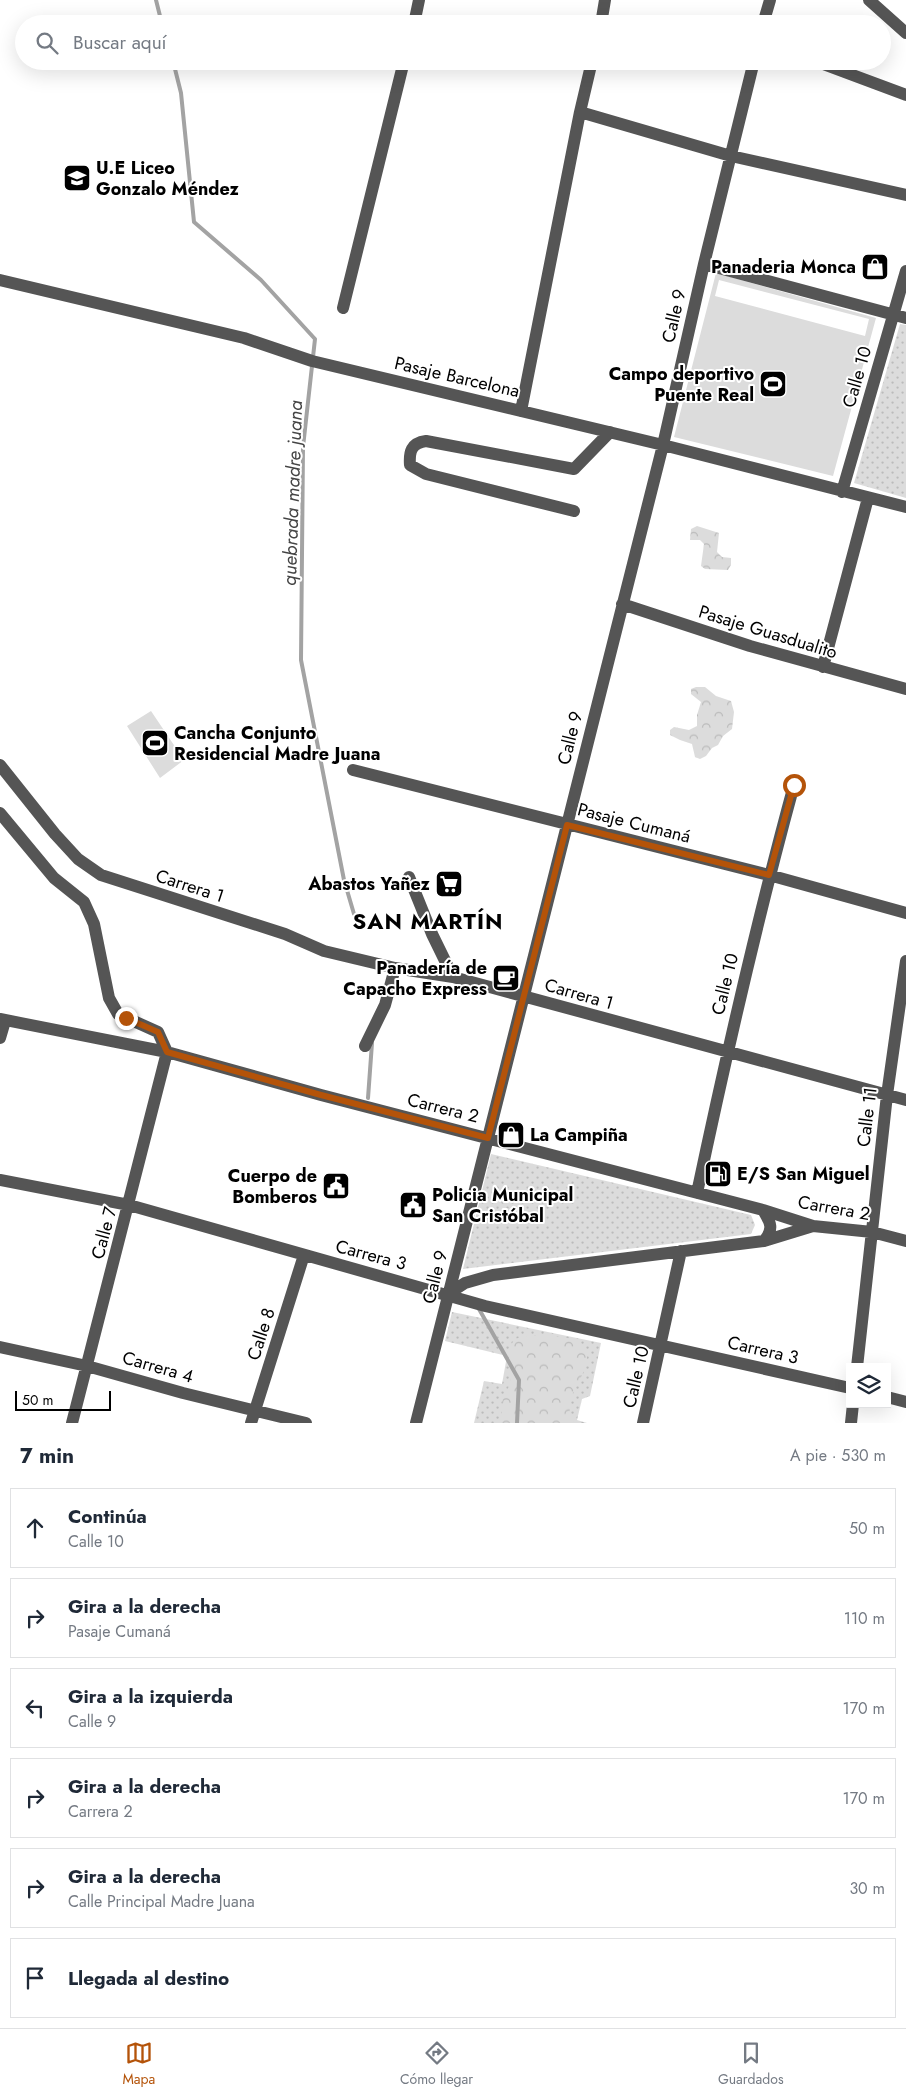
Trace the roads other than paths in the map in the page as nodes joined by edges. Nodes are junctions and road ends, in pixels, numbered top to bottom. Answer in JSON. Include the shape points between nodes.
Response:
{"nodes":[{"id":1,"x":419,"y":0,"type":"edge"},
{"id":2,"x":605,"y":0,"type":"edge"},
{"id":3,"x":770,"y":0,"type":"edge"},
{"id":4,"x":870,"y":0,"type":"edge"},
{"id":5,"x":416,"y":15,"type":"edge"},
{"id":6,"x":602,"y":15,"type":"edge"},
{"id":7,"x":766,"y":15,"type":"edge"},
{"id":8,"x":886,"y":15,"type":"edge"},
{"id":9,"x":891,"y":19,"type":"edge"},
{"id":10,"x":906,"y":33,"type":"edge"},
{"id":11,"x":402,"y":70,"type":"edge"},
{"id":12,"x":590,"y":70,"type":"edge"},
{"id":13,"x":752,"y":70,"type":"edge"},
{"id":14,"x":839,"y":70,"type":"edge"},
{"id":15,"x":906,"y":95,"type":"edge"},
{"id":16,"x":580,"y":112,"type":"junction"},
{"id":17,"x":731,"y":156,"type":"junction"},
{"id":18,"x":906,"y":195,"type":"edge"},
{"id":19,"x":704,"y":264,"type":"junction"},
{"id":20,"x":906,"y":271,"type":"edge"},
{"id":21,"x":0,"y":280,"type":"edge"},
{"id":22,"x":343,"y":308,"type":"dead end"},
{"id":23,"x":900,"y":316,"type":"edge"},
{"id":24,"x":521,"y":410,"type":"junction"},
{"id":25,"x":610,"y":432,"type":"junction"},
{"id":26,"x":663,"y":445,"type":"junction"},
{"id":27,"x":842,"y":492,"type":"junction"},
{"id":28,"x":868,"y":498,"type":"junction"},
{"id":29,"x":906,"y":507,"type":"edge"},
{"id":30,"x":574,"y":511,"type":"dead end"},
{"id":31,"x":622,"y":604,"type":"junction"},
{"id":32,"x":823,"y":667,"type":"junction"},
{"id":33,"x":906,"y":689,"type":"edge"},
{"id":34,"x":0,"y":765,"type":"edge"},
{"id":35,"x":353,"y":770,"type":"dead end"},
{"id":36,"x":794,"y":785,"type":"dead end"},
{"id":37,"x":0,"y":812,"type":"edge"},
{"id":38,"x":567,"y":825,"type":"junction"},
{"id":39,"x":769,"y":875,"type":"junction"},
{"id":40,"x":408,"y":877,"type":"dead end"},
{"id":41,"x":906,"y":913,"type":"edge"},
{"id":42,"x":906,"y":960,"type":"edge"},
{"id":43,"x":395,"y":968,"type":"junction"},
{"id":44,"x":454,"y":977,"type":"junction"},
{"id":45,"x":524,"y":996,"type":"junction"},
{"id":46,"x":2,"y":1020,"type":"edge"},
{"id":47,"x":0,"y":1038,"type":"edge"},
{"id":48,"x":365,"y":1046,"type":"dead end"},
{"id":49,"x":167,"y":1052,"type":"junction"},
{"id":50,"x":726,"y":1052,"type":"junction"},
{"id":51,"x":887,"y":1095,"type":"junction"},
{"id":52,"x":906,"y":1100,"type":"edge"},
{"id":53,"x":488,"y":1138,"type":"junction"},
{"id":54,"x":0,"y":1180,"type":"edge"},
{"id":55,"x":697,"y":1194,"type":"junction"},
{"id":56,"x":129,"y":1205,"type":"junction"},
{"id":57,"x":763,"y":1210,"type":"junction"},
{"id":58,"x":813,"y":1226,"type":"junction"},
{"id":59,"x":872,"y":1232,"type":"junction"},
{"id":60,"x":764,"y":1241,"type":"junction"},
{"id":61,"x":906,"y":1241,"type":"edge"},
{"id":62,"x":681,"y":1251,"type":"junction"},
{"id":63,"x":304,"y":1254,"type":"junction"},
{"id":64,"x":448,"y":1294,"type":"junction"},
{"id":65,"x":661,"y":1345,"type":"junction"},
{"id":66,"x":0,"y":1347,"type":"edge"},
{"id":67,"x":857,"y":1363,"type":"edge"},
{"id":68,"x":87,"y":1366,"type":"junction"},
{"id":69,"x":846,"y":1387,"type":"edge"},
{"id":70,"x":891,"y":1398,"type":"edge"},
{"id":71,"x":906,"y":1402,"type":"edge"},
{"id":72,"x":853,"y":1408,"type":"edge"},
{"id":73,"x":253,"y":1417,"type":"edge"},
{"id":74,"x":72,"y":1423,"type":"edge"},
{"id":75,"x":306,"y":1423,"type":"edge"},
{"id":76,"x":416,"y":1423,"type":"edge"},
{"id":77,"x":643,"y":1423,"type":"edge"},
{"id":78,"x":851,"y":1423,"type":"edge"}],
"edges":[{"from":1,"to":5,"type":"street"},
{"from":2,"to":6,"type":"street"},
{"from":3,"to":7,"type":"street"},
{"from":4,"to":8,"type":"street"},
{"from":9,"to":10,"type":"street"},
{"from":11,"to":22,"type":"street"},
{"from":12,"to":16,"type":"street"},
{"from":13,"to":17,"type":"street","name":"Calle 9"},
{"from":14,"to":15,"type":"street"},
{"from":16,"to":17,"type":"street"},
{"from":16,"to":24,"type":"street"},
{"from":17,"to":18,"type":"street"},
{"from":17,"to":19,"type":"street","name":"Calle 9"},
{"from":19,"to":23,"type":"street"},
{"from":19,"to":26,"type":"street","name":"Calle 9"},
{"from":20,"to":23,"type":"street","name":"Calle 10"},
{"from":21,"to":24,"type":"street","name":"Pasaje Barcelona","via":[[244,338],[312,361]]},
{"from":23,"to":27,"type":"street","name":"Calle 10"},
{"from":24,"to":25,"type":"street","name":"Pasaje Barcelona"},
{"from":25,"to":26,"type":"street","name":"Pasaje Barcelona"},
{"from":25,"to":30,"type":"street","via":[[574,469],[426,441],[413,446],[409,453],[410,465],[426,474]]},
{"from":26,"to":27,"type":"street","name":"Pasaje Barcelona"},
{"from":26,"to":31,"type":"street","name":"Calle 9"},
{"from":27,"to":28,"type":"street","name":"Pasaje Barcelona"},
{"from":28,"to":29,"type":"street","name":"Pasaje Barcelona"},
{"from":28,"to":32,"type":"street"},
{"from":31,"to":32,"type":"street","name":"Pasaje Guasdualito"},
{"from":31,"to":38,"type":"street","name":"Calle 9"},
{"from":32,"to":33,"type":"street","name":"Pasaje Guasdualito"},
{"from":34,"to":43,"type":"street","name":"Carrera 1","via":[[55,834],[78,859],[101,875],[285,934],[324,951]]},
{"from":35,"to":38,"type":"street","name":"Pasaje Cumaná"},
{"from":36,"to":39,"type":"street","name":"Calle 10"},
{"from":37,"to":49,"type":"street","via":[[54,878],[84,902],[94,924],[109,998],[118,1014],[158,1032]]},
{"from":38,"to":39,"type":"street","name":"Pasaje Cumaná"},
{"from":38,"to":45,"type":"street","name":"Calle 9"},
{"from":39,"to":41,"type":"street","name":"Pasaje Cumaná"},
{"from":39,"to":50,"type":"street","name":"Calle 10"},
{"from":40,"to":44,"type":"street"},
{"from":42,"to":51,"type":"street","name":"Calle 11"},
{"from":43,"to":44,"type":"street","name":"Carrera 1"},
{"from":43,"to":48,"type":"street","via":[[385,1005]]},
{"from":44,"to":45,"type":"street","name":"Carrera 1"},
{"from":45,"to":50,"type":"street","name":"Carrera 1"},
{"from":45,"to":53,"type":"street","name":"Calle 9"},
{"from":46,"to":47,"type":"street"},
{"from":46,"to":49,"type":"street","name":"Carrera 2"},
{"from":49,"to":53,"type":"street","name":"Carrera 2"},
{"from":49,"to":56,"type":"street","name":"Calle 7"},
{"from":50,"to":51,"type":"street","name":"Carrera 1"},
{"from":50,"to":55,"type":"street","name":"Calle 10"},
{"from":51,"to":52,"type":"street","name":"Carrera 1"},
{"from":51,"to":59,"type":"street","name":"Calle 11"},
{"from":53,"to":55,"type":"street","name":"Carrera 2"},
{"from":53,"to":64,"type":"street","name":"Calle 9"},
{"from":54,"to":56,"type":"street","name":"Carrera 3"},
{"from":55,"to":57,"type":"street","name":"Carrera 2"},
{"from":56,"to":63,"type":"street","name":"Carrera 3"},
{"from":56,"to":68,"type":"street","name":"Calle 7"},
{"from":57,"to":58,"type":"street","name":"Carrera 2"},
{"from":57,"to":60,"type":"street","via":[[771,1223]]},
{"from":58,"to":59,"type":"street","name":"Carrera 2"},
{"from":58,"to":60,"type":"street"},
{"from":59,"to":61,"type":"street","name":"Carrera 2"},
{"from":59,"to":67,"type":"street","name":"Calle 11"},
{"from":60,"to":62,"type":"street"},
{"from":62,"to":64,"type":"street","via":[[493,1275],[465,1283]]},
{"from":62,"to":65,"type":"street","name":"Calle 10"},
{"from":63,"to":64,"type":"street","name":"Carrera 3"},
{"from":63,"to":73,"type":"street","name":"Calle 8"},
{"from":64,"to":65,"type":"street","name":"Carrera 3","via":[[485,1306]]},
{"from":64,"to":76,"type":"street","name":"Calle 9"},
{"from":65,"to":69,"type":"street","name":"Carrera 3"},
{"from":65,"to":77,"type":"street","name":"Calle 10"},
{"from":66,"to":68,"type":"street","name":"Carrera 4"},
{"from":68,"to":73,"type":"street","name":"Carrera 4"},
{"from":68,"to":74,"type":"street","name":"Calle 7"},
{"from":70,"to":71,"type":"street"},
{"from":72,"to":78,"type":"street"},
{"from":73,"to":75,"type":"street","name":"Carrera 4"}]}
